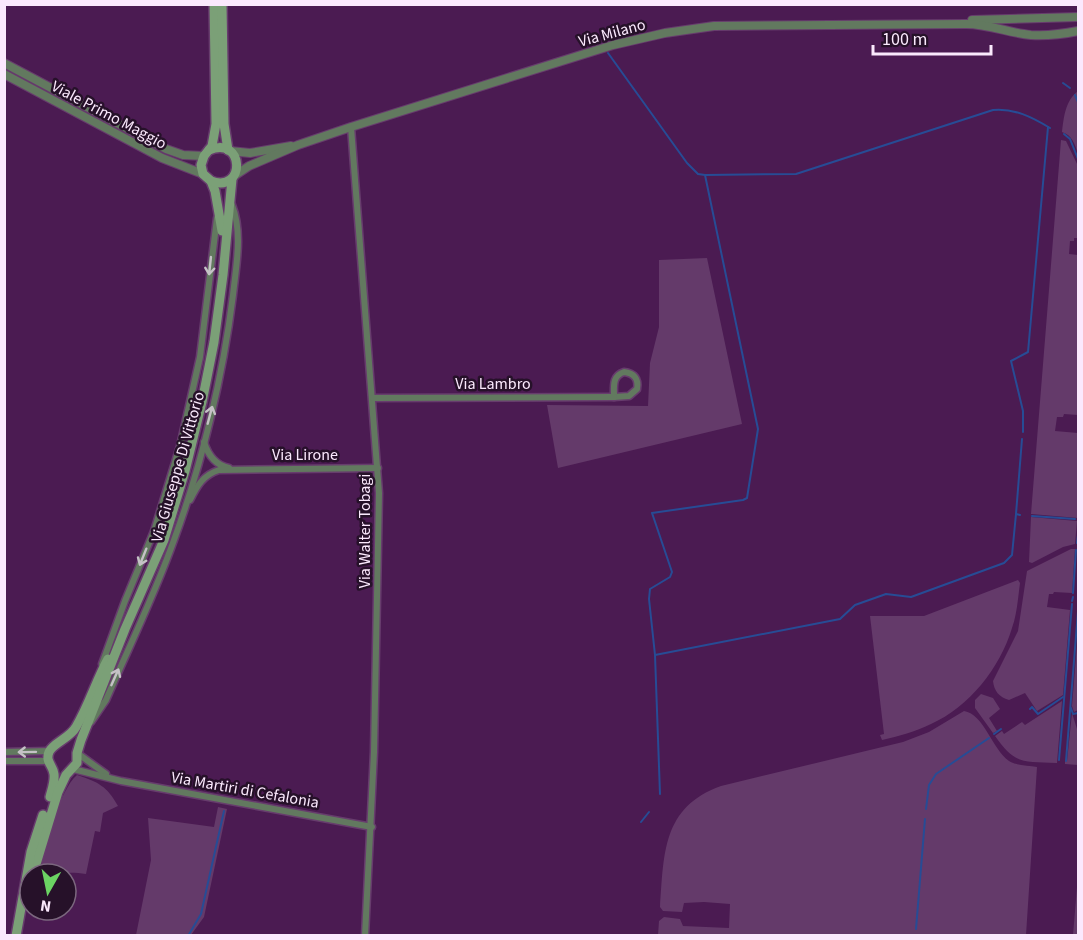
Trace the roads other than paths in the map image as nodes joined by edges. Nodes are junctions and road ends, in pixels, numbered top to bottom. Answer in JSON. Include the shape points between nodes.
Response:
{"nodes":[{"id":1,"x":214,"y":4,"type":"edge"},
{"id":2,"x":222,"y":4,"type":"edge"},
{"id":3,"x":1078,"y":17,"type":"edge"},
{"id":4,"x":946,"y":24,"type":"junction"},
{"id":5,"x":1078,"y":31,"type":"edge"},
{"id":6,"x":4,"y":63,"type":"edge"},
{"id":7,"x":4,"y":74,"type":"edge"},
{"id":8,"x":351,"y":126,"type":"junction"},
{"id":9,"x":298,"y":145,"type":"junction"},
{"id":10,"x":229,"y":151,"type":"junction"},
{"id":11,"x":207,"y":153,"type":"junction"},
{"id":12,"x":233,"y":177,"type":"junction"},
{"id":13,"x":207,"y":178,"type":"junction"},
{"id":14,"x":228,"y":198,"type":"junction"},
{"id":15,"x":219,"y":208,"type":"junction"},
{"id":16,"x":225,"y":254,"type":"junction"},
{"id":17,"x":614,"y":397,"type":"junction"},
{"id":18,"x":373,"y":398,"type":"junction"},
{"id":19,"x":204,"y":440,"type":"junction"},
{"id":20,"x":378,"y":468,"type":"junction"},
{"id":21,"x":232,"y":469,"type":"junction"},
{"id":22,"x":183,"y":513,"type":"junction"},
{"id":23,"x":125,"y":629,"type":"junction"},
{"id":24,"x":97,"y":678,"type":"junction"},
{"id":25,"x":86,"y":727,"type":"junction"},
{"id":26,"x":57,"y":744,"type":"junction"},
{"id":27,"x":4,"y":752,"type":"edge"},
{"id":28,"x":77,"y":753,"type":"junction"},
{"id":29,"x":4,"y":761,"type":"edge"},
{"id":30,"x":50,"y":761,"type":"junction"},
{"id":31,"x":71,"y":771,"type":"junction"},
{"id":32,"x":114,"y":779,"type":"junction"},
{"id":33,"x":372,"y":827,"type":"junction"},
{"id":34,"x":37,"y":862,"type":"edge"},
{"id":35,"x":16,"y":936,"type":"edge"},
{"id":36,"x":365,"y":936,"type":"edge"}],
"edges":[{"from":1,"to":11,"type":"main road","name":"Via Giuseppe Di Vittorio","via":[[216,124]]},
{"from":2,"to":10,"type":"main road","name":"Via Giuseppe Di Vittorio","via":[[224,124]]},
{"from":3,"to":4,"type":"street","name":"Via Milano"},
{"from":4,"to":5,"type":"street","name":"Via Milano","via":[[981,25],[1036,35]]},
{"from":4,"to":8,"type":"street","name":"Via Milano","via":[[714,26],[665,33],[613,45]]},
{"from":6,"to":11,"type":"street","name":"Viale Primo Maggio","via":[[166,149],[183,155]]},
{"from":7,"to":13,"type":"street","name":"Viale Primo Maggio"},
{"from":8,"to":9,"type":"street","name":"Via Milano"},
{"from":8,"to":18,"type":"street","name":"Via Walter Tobagi"},
{"from":9,"to":10,"type":"street","name":"Via Milano","via":[[250,153]]},
{"from":9,"to":12,"type":"street","name":"Via Milano"},
{"from":10,"to":11,"type":"main road","via":[[218,147]]},
{"from":10,"to":12,"type":"main road","name":"Via Giuseppe Di Vittorio","via":[[237,162]]},
{"from":11,"to":13,"type":"main road","name":"Via Giuseppe Di Vittorio","via":[[201,164]]},
{"from":12,"to":13,"type":"main road","via":[[221,183]]},
{"from":12,"to":14,"type":"main road","name":"Via Giuseppe Di Vittorio"},
{"from":13,"to":15,"type":"main road","name":"Via Giuseppe Di Vittorio"},
{"from":14,"to":16,"type":"main road","name":"Via Giuseppe Di Vittorio"},
{"from":19,"to":14,"type":"street","name":"Via Giuseppe Di Vittorio","one_way":true,"via":[[224,351],[236,269],[238,233]]},
{"from":15,"to":16,"type":"main road","name":"Via Giuseppe Di Vittorio"},
{"from":15,"to":24,"type":"street","name":"Via Giuseppe Di Vittorio","one_way":true,"via":[[200,357],[180,446],[154,531]]},
{"from":16,"to":23,"type":"main road","name":"Via Giuseppe Di Vittorio","via":[[208,374],[192,447],[168,529]]},
{"from":17,"to":17,"type":"street","via":[[634,394],[638,384],[634,376],[624,372],[617,375]]},
{"from":17,"to":18,"type":"street","name":"Via Lambro"},
{"from":18,"to":20,"type":"street","name":"Via Walter Tobagi"},
{"from":19,"to":21,"type":"street","via":[[211,458]]},
{"from":19,"to":22,"type":"street","name":"Via Giuseppe Di Vittorio"},
{"from":20,"to":21,"type":"street","name":"Via Lirone"},
{"from":20,"to":33,"type":"street","name":"Via Walter Tobagi"},
{"from":21,"to":22,"type":"street","name":"Via Lirone","via":[[206,475]]},
{"from":25,"to":22,"type":"street","name":"Via Giuseppe Di Vittorio","one_way":true,"via":[[105,700],[170,552]]},
{"from":23,"to":24,"type":"main road","name":"Via Giuseppe Di Vittorio"},
{"from":23,"to":25,"type":"main road","name":"Via Giuseppe Di Vittorio"},
{"from":24,"to":26,"type":"main road","name":"Via Giuseppe Di Vittorio","via":[[75,729]]},
{"from":25,"to":28,"type":"main road","name":"Via Giuseppe Di Vittorio"},
{"from":26,"to":28,"type":"main road","via":[[69,744]]},
{"from":26,"to":30,"type":"main road","name":"Via Giuseppe Di Vittorio"},
{"from":30,"to":27,"type":"street","one_way":true},
{"from":28,"to":31,"type":"main road","name":"Via Giuseppe Di Vittorio"},
{"from":28,"to":32,"type":"street","name":"Via Martiri di Cefalonia"},
{"from":29,"to":30,"type":"street"},
{"from":30,"to":31,"type":"main road","via":[[61,773]]},
{"from":30,"to":35,"type":"main road","via":[[53,787],[31,852]]},
{"from":31,"to":32,"type":"street","name":"Via Martiri di Cefalonia"},
{"from":31,"to":34,"type":"main road","name":"Via Giuseppe Di Vittorio","via":[[55,800]]},
{"from":32,"to":33,"type":"street","name":"Via Martiri di Cefalonia"},
{"from":33,"to":36,"type":"street","name":"Via Walter Tobagi"}]}
